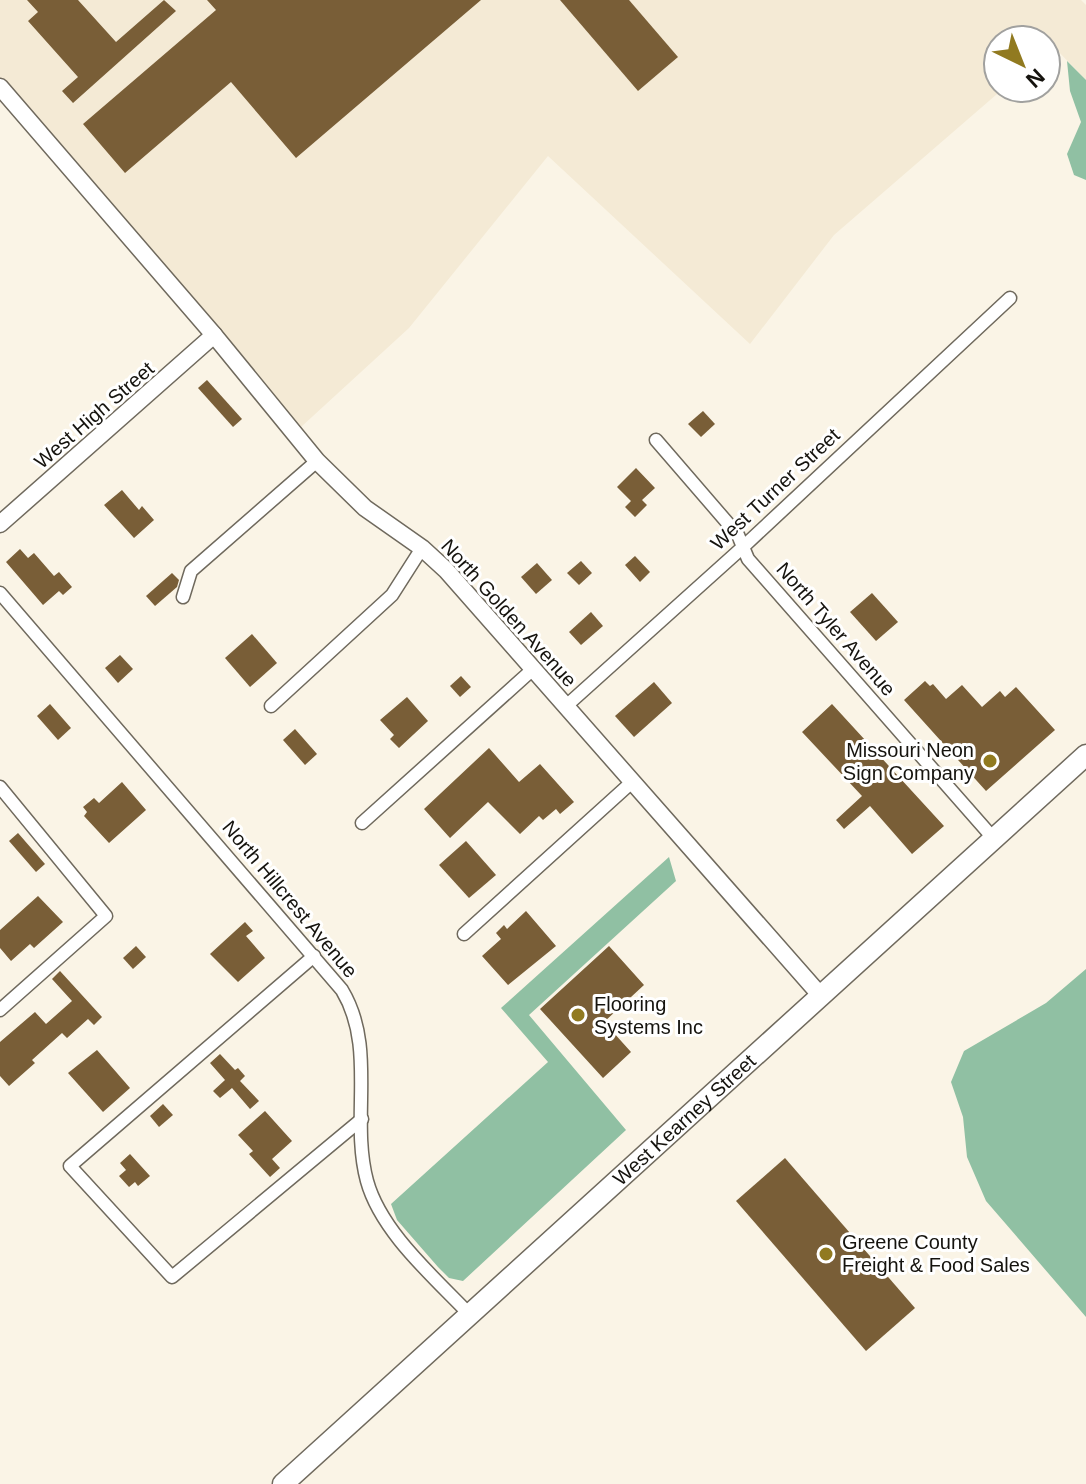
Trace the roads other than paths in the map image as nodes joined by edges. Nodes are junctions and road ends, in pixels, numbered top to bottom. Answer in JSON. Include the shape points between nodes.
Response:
{"nodes":[{"id":1,"x":0,"y":87,"type":"edge"},
{"id":2,"x":1010,"y":298,"type":"dead end"},
{"id":3,"x":214,"y":335,"type":"junction"},
{"id":4,"x":656,"y":440,"type":"dead end"},
{"id":5,"x":317,"y":461,"type":"junction"},
{"id":6,"x":0,"y":524,"type":"edge"},
{"id":7,"x":743,"y":547,"type":"junction"},
{"id":8,"x":422,"y":548,"type":"junction"},
{"id":9,"x":0,"y":593,"type":"edge"},
{"id":10,"x":183,"y":597,"type":"dead end"},
{"id":11,"x":532,"y":670,"type":"junction"},
{"id":12,"x":271,"y":706,"type":"dead end"},
{"id":13,"x":565,"y":707,"type":"junction"},
{"id":14,"x":1086,"y":755,"type":"edge"},
{"id":15,"x":632,"y":782,"type":"junction"},
{"id":16,"x":0,"y":787,"type":"edge"},
{"id":17,"x":11,"y":800,"type":"junction"},
{"id":18,"x":0,"y":809,"type":"edge"},
{"id":19,"x":362,"y":823,"type":"dead end"},
{"id":20,"x":994,"y":839,"type":"junction"},
{"id":21,"x":464,"y":934,"type":"dead end"},
{"id":22,"x":314,"y":956,"type":"junction"},
{"id":23,"x":821,"y":996,"type":"junction"},
{"id":24,"x":0,"y":1010,"type":"edge"},
{"id":25,"x":362,"y":1119,"type":"junction"},
{"id":26,"x":470,"y":1315,"type":"junction"},
{"id":27,"x":283,"y":1484,"type":"edge"}],
"edges":[{"from":1,"to":3,"type":"street","name":"North Golden Avenue"},
{"from":2,"to":7,"type":"street","name":"West Turner Street"},
{"from":3,"to":5,"type":"street","name":"North Golden Avenue"},
{"from":3,"to":6,"type":"street","name":"West High Street"},
{"from":4,"to":7,"type":"street","name":"North Tyler Avenue"},
{"from":5,"to":8,"type":"street","name":"North Golden Avenue","via":[[365,508]]},
{"from":5,"to":10,"type":"street","via":[[191,571]]},
{"from":7,"to":13,"type":"street","name":"West Turner Street"},
{"from":7,"to":20,"type":"street","name":"North Tyler Avenue","via":[[748,559]]},
{"from":8,"to":11,"type":"street","name":"North Golden Avenue"},
{"from":8,"to":12,"type":"street","via":[[392,595]]},
{"from":9,"to":22,"type":"street","name":"North Hillcrest Avenue"},
{"from":11,"to":13,"type":"street","name":"North Golden Avenue"},
{"from":11,"to":19,"type":"street"},
{"from":13,"to":15,"type":"street","name":"North Golden Avenue"},
{"from":14,"to":20,"type":"main road","name":"West Kearney Street"},
{"from":15,"to":21,"type":"street"},
{"from":15,"to":23,"type":"street","name":"North Golden Avenue"},
{"from":16,"to":17,"type":"street"},
{"from":17,"to":18,"type":"street"},
{"from":17,"to":24,"type":"street","via":[[106,916]]},
{"from":20,"to":23,"type":"main road","name":"West Kearney Street"},
{"from":22,"to":25,"type":"street","name":"North Hillcrest Avenue","via":[[342,990],[357,1023]]},
{"from":22,"to":25,"type":"street","via":[[70,1166],[172,1277]]},
{"from":23,"to":26,"type":"main road","name":"West Kearney Street"},
{"from":25,"to":26,"type":"street","name":"North Hillcrest Avenue","via":[[365,1170],[377,1206]]},
{"from":26,"to":27,"type":"main road","name":"West Kearney Street"}]}
